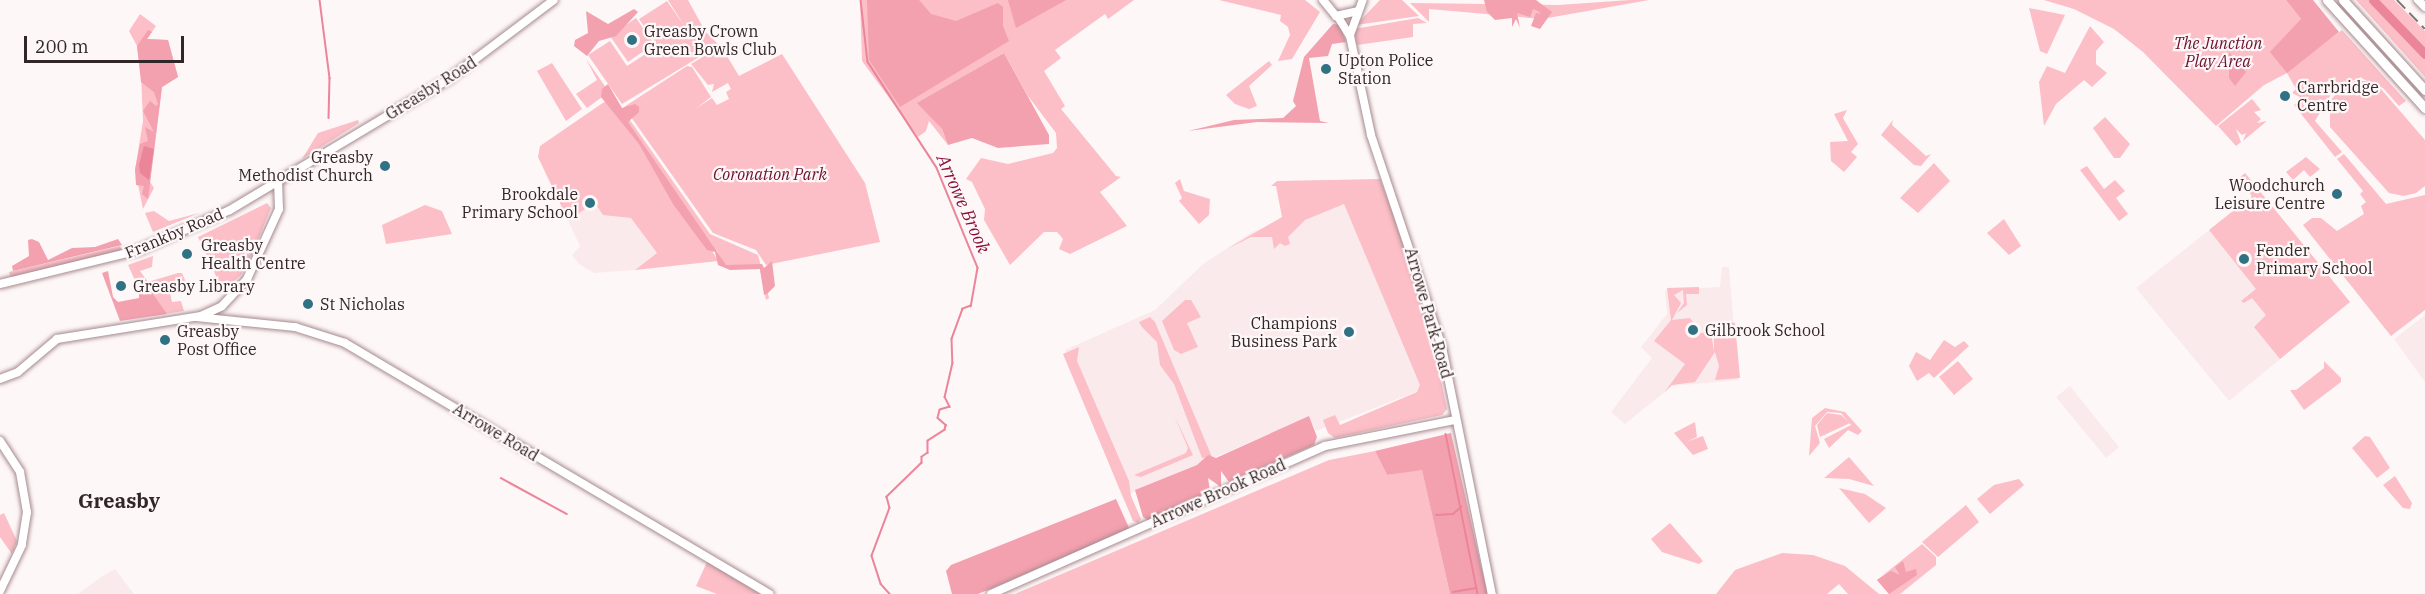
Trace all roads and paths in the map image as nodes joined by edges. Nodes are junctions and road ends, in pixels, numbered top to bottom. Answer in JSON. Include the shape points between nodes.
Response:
{"nodes":[{"id":1,"x":554,"y":0,"type":"edge"},
{"id":2,"x":1314,"y":0,"type":"edge"},
{"id":3,"x":1371,"y":0,"type":"edge"},
{"id":4,"x":2326,"y":0,"type":"edge"},
{"id":5,"x":2343,"y":0,"type":"edge"},
{"id":6,"x":2418,"y":0,"type":"edge"},
{"id":7,"x":1323,"y":3,"type":"edge"},
{"id":8,"x":1360,"y":6,"type":"edge"},
{"id":9,"x":2425,"y":7,"type":"edge"},
{"id":10,"x":1338,"y":17,"type":"junction"},
{"id":11,"x":1350,"y":36,"type":"junction"},
{"id":12,"x":2425,"y":90,"type":"edge"},
{"id":13,"x":2425,"y":108,"type":"edge"},
{"id":14,"x":303,"y":167,"type":"joint"},
{"id":15,"x":278,"y":183,"type":"junction"},
{"id":16,"x":269,"y":189,"type":"junction"},
{"id":17,"x":279,"y":209,"type":"junction"},
{"id":18,"x":0,"y":284,"type":"edge"},
{"id":19,"x":222,"y":306,"type":"junction"},
{"id":20,"x":196,"y":317,"type":"junction"},
{"id":21,"x":221,"y":319,"type":"junction"},
{"id":22,"x":0,"y":379,"type":"edge"},
{"id":23,"x":1455,"y":420,"type":"junction"},
{"id":24,"x":0,"y":441,"type":"edge"},
{"id":25,"x":0,"y":591,"type":"edge"},
{"id":26,"x":770,"y":594,"type":"edge"},
{"id":27,"x":991,"y":594,"type":"edge"},
{"id":28,"x":1492,"y":594,"type":"edge"}],
"edges":[{"from":1,"to":14,"type":"street","name":"Greasby Road","via":[[449,80]]},
{"from":2,"to":7,"type":"main road","name":"Arrowe Park Road"},
{"from":3,"to":8,"type":"main road"},
{"from":4,"to":13,"type":"highway"},
{"from":5,"to":12,"type":"highway"},
{"from":6,"to":9,"type":"street"},
{"from":7,"to":10,"type":"main road","name":"Arrowe Park Road"},
{"from":8,"to":10,"type":"main road"},
{"from":8,"to":11,"type":"main road","name":"Arrowe Park Road"},
{"from":10,"to":11,"type":"main road","name":"Arrowe Park Road"},
{"from":11,"to":23,"type":"main road","name":"Arrowe Park Road","via":[[1373,141],[1439,338]]},
{"from":14,"to":15,"type":"street","name":"Frankby Road"},
{"from":15,"to":16,"type":"street","name":"Frankby Road"},
{"from":15,"to":17,"type":"street"},
{"from":16,"to":17,"type":"street"},
{"from":16,"to":18,"type":"street","name":"Frankby Road","via":[[191,229],[139,250]]},
{"from":17,"to":19,"type":"street","via":[[247,279]]},
{"from":19,"to":20,"type":"street"},
{"from":19,"to":21,"type":"street"},
{"from":20,"to":21,"type":"street","name":"Arrowe Road"},
{"from":20,"to":22,"type":"street","via":[[57,339],[18,372]]},
{"from":21,"to":26,"type":"street","name":"Arrowe Road","via":[[295,327],[345,343]]},
{"from":23,"to":27,"type":"street","name":"Arrowe Brook Road","via":[[1325,446]]},
{"from":23,"to":28,"type":"main road","name":"Arrowe Park Road"},
{"from":24,"to":25,"type":"street","via":[[21,472],[27,512],[22,545]]}]}
